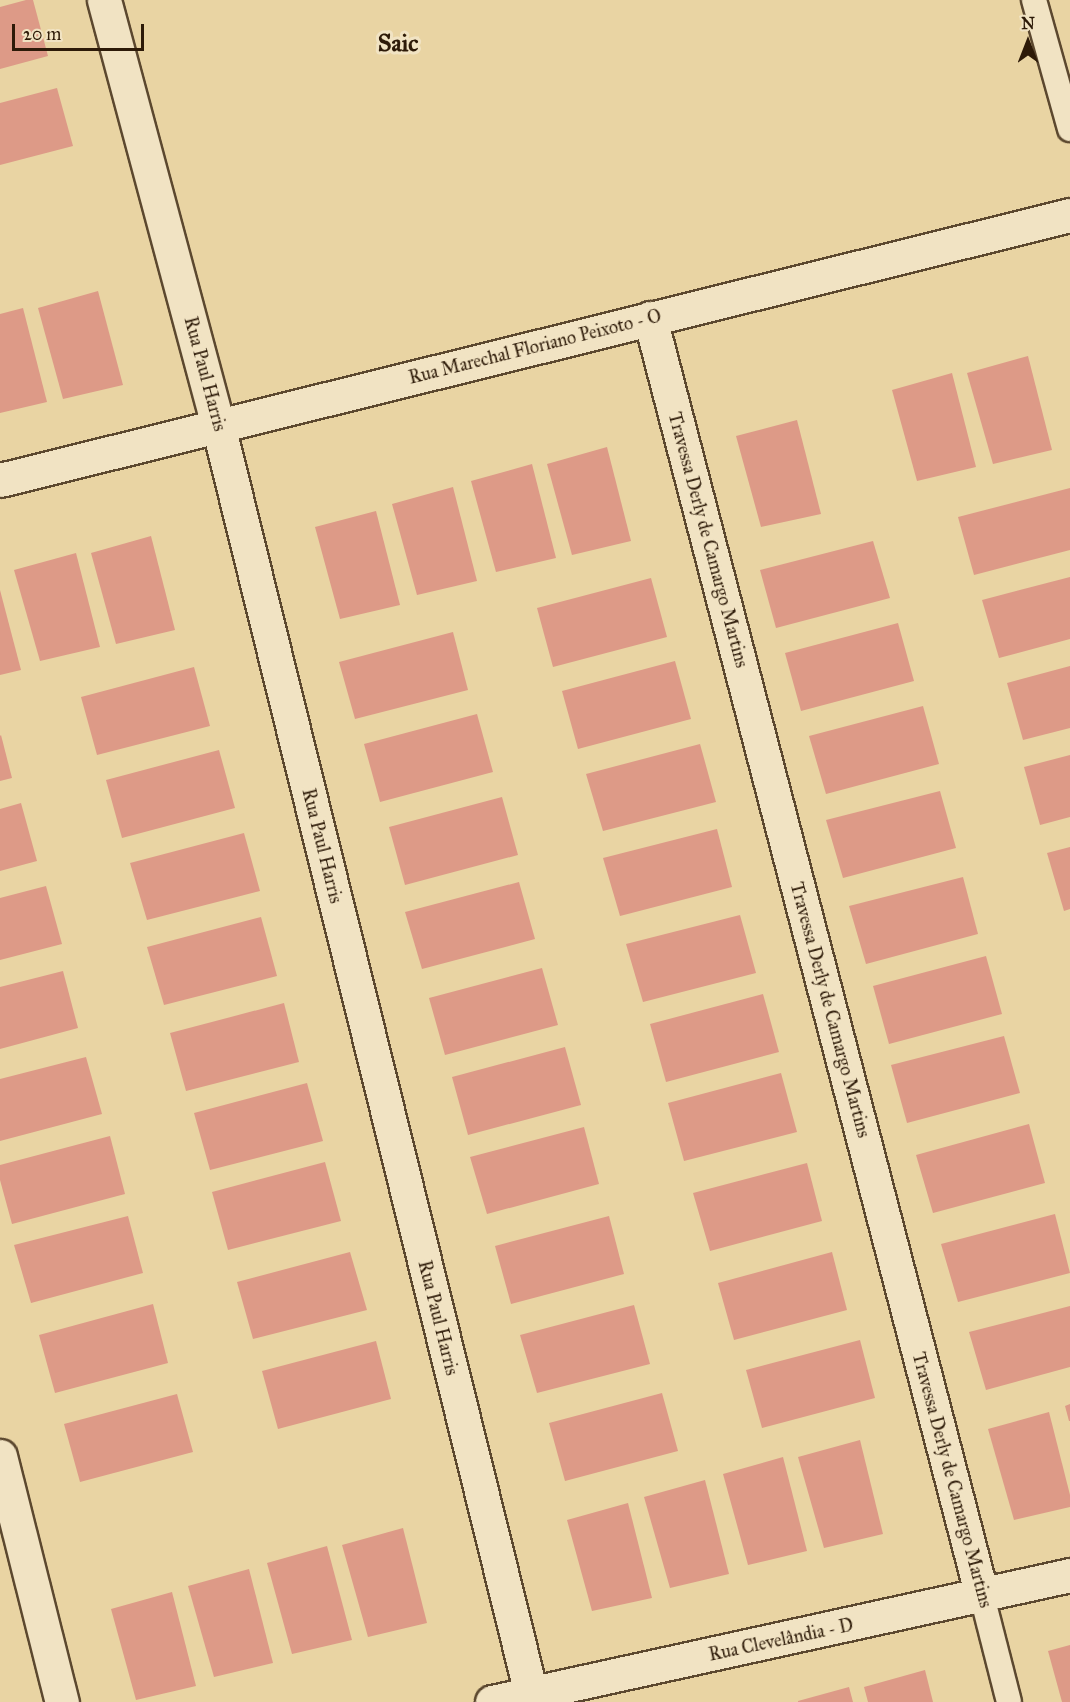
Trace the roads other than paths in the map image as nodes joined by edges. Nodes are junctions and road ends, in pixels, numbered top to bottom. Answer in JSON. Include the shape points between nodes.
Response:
{"nodes":[{"id":1,"x":104,"y":0,"type":"edge"},
{"id":2,"x":1034,"y":0,"type":"edge"},
{"id":3,"x":1070,"y":129,"type":"edge"},
{"id":4,"x":1070,"y":215,"type":"edge"},
{"id":5,"x":650,"y":318,"type":"junction"},
{"id":6,"x":218,"y":425,"type":"junction"},
{"id":7,"x":0,"y":480,"type":"edge"},
{"id":8,"x":0,"y":1456,"type":"edge"},
{"id":9,"x":1070,"y":1575,"type":"edge"},
{"id":10,"x":982,"y":1596,"type":"junction"},
{"id":11,"x":531,"y":1694,"type":"junction"},
{"id":12,"x":62,"y":1702,"type":"edge"},
{"id":13,"x":492,"y":1702,"type":"edge"},
{"id":14,"x":1009,"y":1702,"type":"edge"}],
"edges":[{"from":1,"to":6,"type":"street","name":"Rua Paul Harris"},
{"from":2,"to":3,"type":"lane"},
{"from":4,"to":5,"type":"street","name":"Rua Marechal Floriano Peixoto - O"},
{"from":5,"to":6,"type":"street","name":"Rua Marechal Floriano Peixoto - O"},
{"from":5,"to":10,"type":"street","name":"Travessa Derly de Camargo Martins"},
{"from":6,"to":7,"type":"street","name":"Rua Marechal Floriano Peixoto - O"},
{"from":6,"to":11,"type":"street","name":"Rua Paul Harris"},
{"from":8,"to":12,"type":"street"},
{"from":9,"to":10,"type":"street","name":"Rua Clevelândia - D"},
{"from":10,"to":11,"type":"street","name":"Rua Clevelândia - D"},
{"from":10,"to":14,"type":"lane","name":"Travessa Derly de Camargo Martins"},
{"from":11,"to":13,"type":"street","name":"Rua Clevelândia - D"}]}
